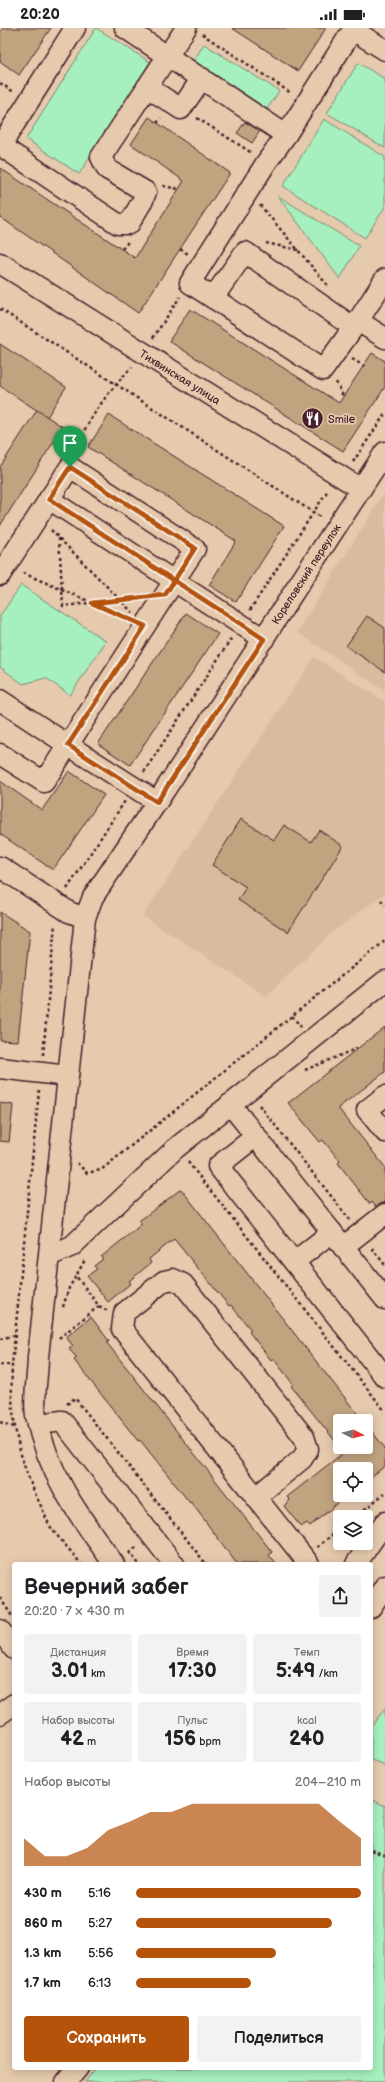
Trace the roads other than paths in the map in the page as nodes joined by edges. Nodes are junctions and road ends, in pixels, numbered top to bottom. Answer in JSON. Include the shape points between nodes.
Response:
{"nodes":[{"id":1,"x":75,"y":28,"type":"edge"},
{"id":2,"x":125,"y":28,"type":"edge"},
{"id":3,"x":354,"y":29,"type":"edge"},
{"id":4,"x":192,"y":30,"type":"edge"},
{"id":5,"x":385,"y":50,"type":"edge"},
{"id":6,"x":168,"y":56,"type":"junction"},
{"id":7,"x":202,"y":78,"type":"junction"},
{"id":8,"x":148,"y":87,"type":"junction"},
{"id":9,"x":286,"y":135,"type":"junction"},
{"id":10,"x":0,"y":263,"type":"edge"},
{"id":11,"x":385,"y":279,"type":"edge"},
{"id":12,"x":212,"y":298,"type":"junction"},
{"id":13,"x":355,"y":324,"type":"junction"},
{"id":14,"x":385,"y":338,"type":"edge"},
{"id":15,"x":385,"y":452,"type":"edge"},
{"id":16,"x":361,"y":489,"type":"junction"},
{"id":17,"x":49,"y":499,"type":"junction"},
{"id":18,"x":3,"y":570,"type":"edge"},
{"id":19,"x":170,"y":588,"type":"junction"},
{"id":20,"x":264,"y":639,"type":"junction"},
{"id":21,"x":0,"y":700,"type":"edge"},
{"id":22,"x":68,"y":745,"type":"junction"},
{"id":23,"x":0,"y":754,"type":"edge"},
{"id":24,"x":157,"y":802,"type":"junction"},
{"id":25,"x":0,"y":867,"type":"edge"},
{"id":26,"x":85,"y":918,"type":"junction"},
{"id":27,"x":385,"y":981,"type":"edge"},
{"id":28,"x":0,"y":1068,"type":"edge"},
{"id":29,"x":68,"y":1076,"type":"junction"},
{"id":30,"x":385,"y":1096,"type":"edge"},
{"id":31,"x":230,"y":1104,"type":"junction"},
{"id":32,"x":385,"y":1132,"type":"edge"},
{"id":33,"x":256,"y":1136,"type":"junction"},
{"id":34,"x":385,"y":1214,"type":"edge"},
{"id":35,"x":338,"y":1239,"type":"junction"},
{"id":36,"x":49,"y":1256,"type":"junction"},
{"id":37,"x":294,"y":1262,"type":"junction"},
{"id":38,"x":385,"y":1299,"type":"edge"},
{"id":39,"x":385,"y":1377,"type":"edge"},
{"id":40,"x":48,"y":1423,"type":"junction"},
{"id":41,"x":256,"y":1497,"type":"junction"},
{"id":42,"x":385,"y":1522,"type":"edge"},
{"id":43,"x":113,"y":1562,"type":"edge"},
{"id":44,"x":172,"y":1562,"type":"edge"},
{"id":45,"x":307,"y":1562,"type":"edge"},
{"id":46,"x":357,"y":1562,"type":"edge"},
{"id":47,"x":385,"y":1586,"type":"edge"},
{"id":48,"x":373,"y":1604,"type":"edge"},
{"id":49,"x":0,"y":1630,"type":"edge"},
{"id":50,"x":12,"y":1646,"type":"edge"},
{"id":51,"x":12,"y":1705,"type":"edge"},
{"id":52,"x":0,"y":1714,"type":"edge"},
{"id":53,"x":76,"y":2070,"type":"edge"},
{"id":54,"x":66,"y":2082,"type":"edge"}],
"edges":[{"from":1,"to":8,"type":"street","via":[[5,139],[7,150],[118,224],[129,224],[146,192],[107,168],[101,156]]},
{"from":2,"to":6,"type":"street"},
{"from":3,"to":5,"type":"street"},
{"from":3,"to":9,"type":"street"},
{"from":4,"to":6,"type":"street"},
{"from":6,"to":7,"type":"street"},
{"from":6,"to":8,"type":"street"},
{"from":7,"to":8,"type":"street","via":[[181,109]]},
{"from":7,"to":9,"type":"street"},
{"from":9,"to":12,"type":"street","via":[[190,283]]},
{"from":10,"to":16,"type":"street","name":"Тихвинская улица"},
{"from":11,"to":13,"type":"street"},
{"from":12,"to":13,"type":"street","via":[[245,252]]},
{"from":12,"to":13,"type":"street","via":[[323,370]]},
{"from":13,"to":14,"type":"street"},
{"from":15,"to":16,"type":"street","name":"Кореловский переулок"},
{"from":16,"to":20,"type":"street","name":"Кореловский переулок"},
{"from":17,"to":18,"type":"street"},
{"from":17,"to":19,"type":"street"},
{"from":17,"to":19,"type":"street","via":[[70,467],[195,548]]},
{"from":19,"to":20,"type":"street","via":[[241,624]]},
{"from":19,"to":22,"type":"street"},
{"from":20,"to":24,"type":"street","name":"Кореловский переулок"},
{"from":21,"to":22,"type":"street"},
{"from":22,"to":23,"type":"street","via":[[44,782]]},
{"from":22,"to":24,"type":"street"},
{"from":24,"to":26,"type":"street","name":"Кореловский переулок","via":[[93,897]]},
{"from":25,"to":26,"type":"street","via":[[69,912]]},
{"from":26,"to":29,"type":"street","name":"Кореловский переулок"},
{"from":27,"to":31,"type":"street"},
{"from":28,"to":29,"type":"street"},
{"from":29,"to":36,"type":"street","name":"Кореловский переулок"},
{"from":30,"to":32,"type":"street","via":[[367,1110]]},
{"from":31,"to":33,"type":"street"},
{"from":31,"to":36,"type":"street","via":[[176,1148],[72,1246]]},
{"from":33,"to":35,"type":"street"},
{"from":33,"to":37,"type":"street","via":[[218,1166]]},
{"from":34,"to":35,"type":"street","via":[[360,1233]]},
{"from":35,"to":37,"type":"street"},
{"from":35,"to":38,"type":"street"},
{"from":36,"to":40,"type":"street","name":"Кореловский переулок","via":[[38,1357],[36,1415]]},
{"from":37,"to":39,"type":"street"},
{"from":40,"to":43,"type":"street","name":"Кореловский переулок","via":[[48,1460],[72,1507]]},
{"from":40,"to":44,"type":"street","via":[[62,1421]]},
{"from":41,"to":41,"type":"street","via":[[302,1459],[308,1449],[304,1437],[183,1284],[173,1279],[164,1281],[124,1313],[122,1329]]},
{"from":41,"to":45,"type":"street"},
{"from":42,"to":46,"type":"street"},
{"from":47,"to":48,"type":"street"},
{"from":49,"to":50,"type":"street"},
{"from":51,"to":52,"type":"street"},
{"from":53,"to":54,"type":"street"}]}
